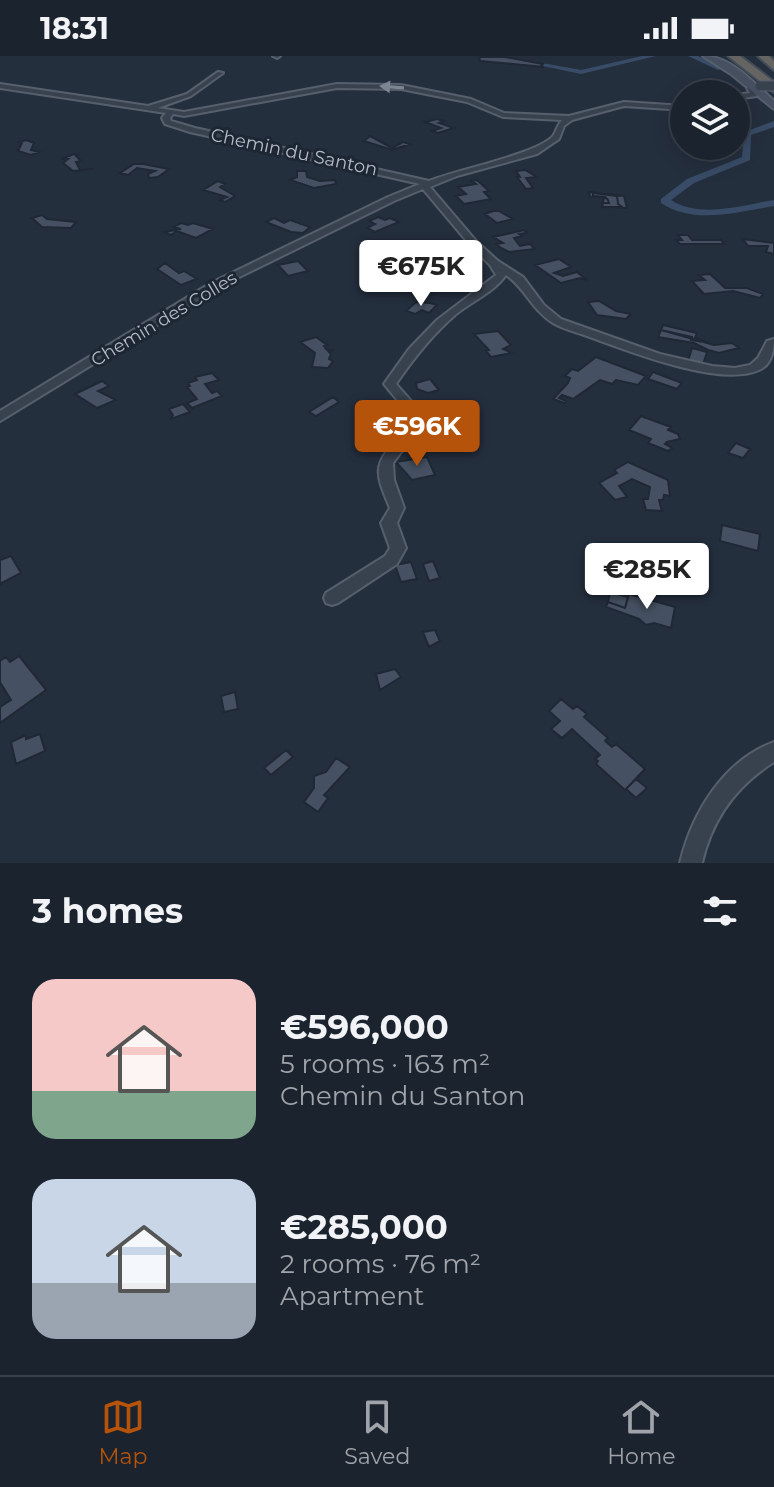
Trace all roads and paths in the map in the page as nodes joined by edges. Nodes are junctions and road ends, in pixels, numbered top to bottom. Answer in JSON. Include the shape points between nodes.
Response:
{"nodes":[{"id":1,"x":707,"y":56,"type":"edge"},
{"id":2,"x":743,"y":56,"type":"edge"},
{"id":3,"x":751,"y":56,"type":"edge"},
{"id":4,"x":763,"y":56,"type":"edge"},
{"id":5,"x":732,"y":62,"type":"edge"},
{"id":6,"x":774,"y":67,"type":"edge"},
{"id":7,"x":220,"y":73,"type":"dead end"},
{"id":8,"x":774,"y":77,"type":"edge"},
{"id":9,"x":0,"y":86,"type":"edge"},
{"id":10,"x":774,"y":87,"type":"edge"},
{"id":11,"x":754,"y":90,"type":"junction"},
{"id":12,"x":750,"y":92,"type":"edge"},
{"id":13,"x":670,"y":107,"type":"edge"},
{"id":14,"x":147,"y":109,"type":"junction"},
{"id":15,"x":170,"y":113,"type":"junction"},
{"id":16,"x":569,"y":118,"type":"junction"},
{"id":17,"x":428,"y":185,"type":"junction"},
{"id":18,"x":494,"y":263,"type":"junction"},
{"id":19,"x":774,"y":343,"type":"edge"},
{"id":20,"x":0,"y":417,"type":"edge"},
{"id":21,"x":332,"y":598,"type":"dead end"},
{"id":22,"x":774,"y":751,"type":"edge"},
{"id":23,"x":691,"y":863,"type":"edge"}],
"edges":[{"from":1,"to":5,"type":"main road"},
{"from":2,"to":10,"type":"highway"},
{"from":3,"to":8,"type":"highway"},
{"from":4,"to":6,"type":"highway"},
{"from":5,"to":10,"type":"highway"},
{"from":5,"to":11,"type":"main road"},
{"from":7,"to":14,"type":"street","via":[[189,95]]},
{"from":9,"to":14,"type":"street"},
{"from":10,"to":11,"type":"street","bridge":true},
{"from":11,"to":12,"type":"street"},
{"from":13,"to":16,"type":"street","via":[[617,104]]},
{"from":14,"to":15,"type":"street"},
{"from":16,"to":15,"type":"street","one_way":true,"via":[[503,115],[469,100],[401,87],[337,86]]},
{"from":15,"to":17,"type":"street","name":"Chemin du Santon","via":[[168,122],[204,133]]},
{"from":16,"to":17,"type":"street","name":"Chemin des Colles","via":[[556,137],[534,152]]},
{"from":17,"to":18,"type":"street"},
{"from":17,"to":20,"type":"street","name":"Chemin des Colles","via":[[215,285]]},
{"from":18,"to":19,"type":"street","via":[[519,279],[557,321],[675,361],[740,370],[763,362]]},
{"from":18,"to":21,"type":"street","via":[[501,275],[495,282],[427,337],[390,384],[420,419],[418,430],[386,458],[382,473],[397,508],[389,523],[398,548],[391,560]]},
{"from":22,"to":23,"type":"street","via":[[750,765],[708,810]]}]}
